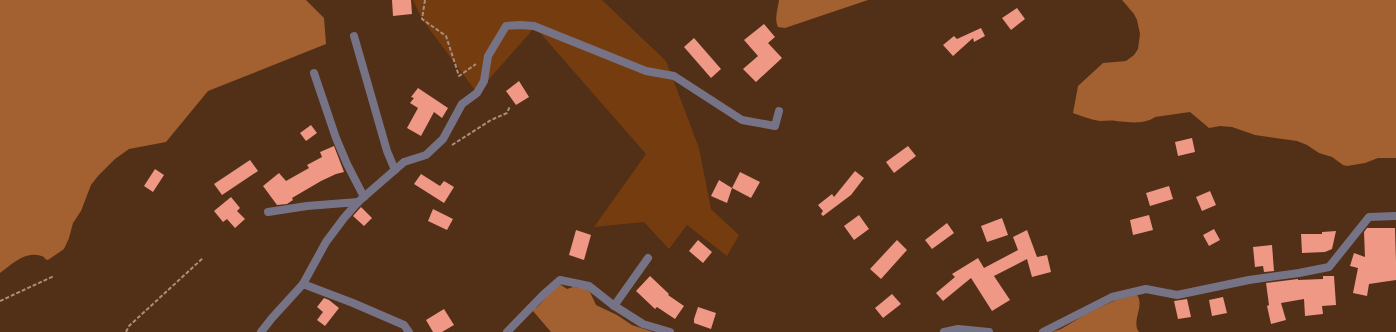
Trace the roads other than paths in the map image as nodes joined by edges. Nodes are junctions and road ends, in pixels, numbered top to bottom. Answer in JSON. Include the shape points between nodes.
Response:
{"nodes":[{"id":1,"x":354,"y":36,"type":"dead end"},
{"id":2,"x":314,"y":73,"type":"dead end"},
{"id":3,"x":779,"y":111,"type":"dead end"},
{"id":4,"x":394,"y":170,"type":"junction"},
{"id":5,"x":361,"y":199,"type":"junction"},
{"id":6,"x":268,"y":212,"type":"dead end"},
{"id":7,"x":1396,"y":216,"type":"edge"},
{"id":8,"x":648,"y":258,"type":"dead end"},
{"id":9,"x":304,"y":284,"type":"junction"},
{"id":10,"x":614,"y":306,"type":"junction"},
{"id":11,"x":261,"y":332,"type":"edge"},
{"id":12,"x":409,"y":332,"type":"edge"},
{"id":13,"x":507,"y":332,"type":"edge"},
{"id":14,"x":670,"y":332,"type":"edge"},
{"id":15,"x":944,"y":332,"type":"edge"},
{"id":16,"x":989,"y":332,"type":"edge"},
{"id":17,"x":1043,"y":332,"type":"edge"}],
"edges":[{"from":1,"to":4,"type":"street"},
{"from":2,"to":5,"type":"street"},
{"from":3,"to":4,"type":"street","via":[[775,126],[742,120],[674,76],[646,71],[534,26],[506,26],[488,56],[484,81],[477,93],[462,104],[443,139],[426,155],[404,162]]},
{"from":4,"to":5,"type":"street"},
{"from":5,"to":6,"type":"street"},
{"from":5,"to":9,"type":"street","via":[[326,242]]},
{"from":7,"to":17,"type":"street","via":[[1368,217],[1330,266],[1177,295],[1146,289],[1112,297]]},
{"from":8,"to":10,"type":"street"},
{"from":9,"to":11,"type":"street"},
{"from":9,"to":12,"type":"street","via":[[404,325]]},
{"from":10,"to":13,"type":"street","via":[[589,286],[560,280]]},
{"from":10,"to":14,"type":"street","via":[[643,324]]},
{"from":15,"to":16,"type":"street","via":[[958,329]]}]}
